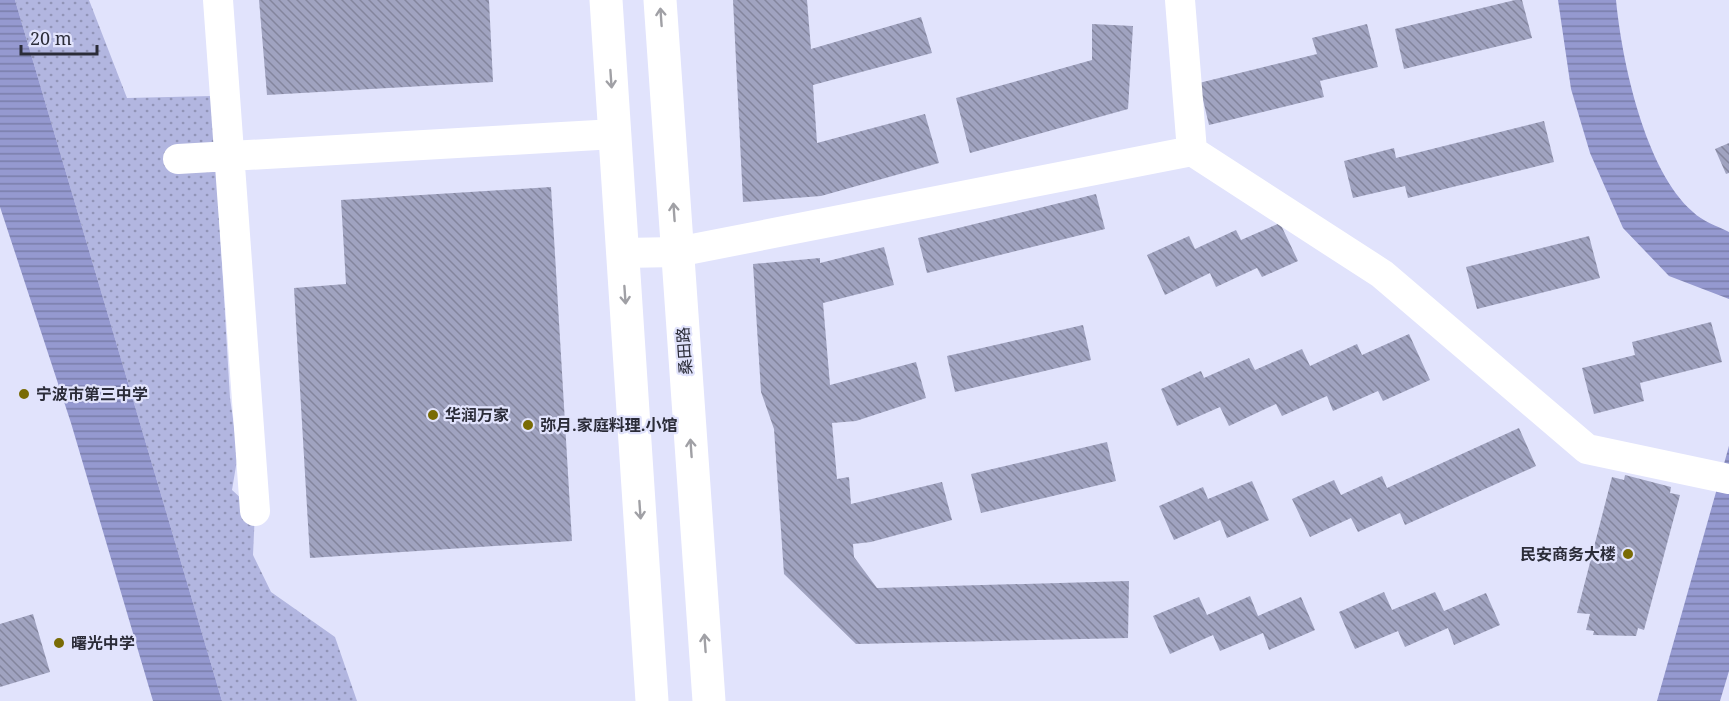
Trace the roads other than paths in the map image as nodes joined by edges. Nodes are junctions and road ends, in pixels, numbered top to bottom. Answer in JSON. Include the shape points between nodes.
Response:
{"nodes":[{"id":1,"x":218,"y":0,"type":"edge"},
{"id":2,"x":606,"y":0,"type":"edge"},
{"id":3,"x":660,"y":0,"type":"edge"},
{"id":4,"x":1180,"y":0,"type":"edge"},
{"id":5,"x":615,"y":135,"type":"junction"},
{"id":6,"x":1192,"y":151,"type":"junction"},
{"id":7,"x":230,"y":156,"type":"junction"},
{"id":8,"x":178,"y":159,"type":"dead end"},
{"id":9,"x":677,"y":252,"type":"junction"},
{"id":10,"x":622,"y":253,"type":"junction"},
{"id":11,"x":1729,"y":479,"type":"edge"},
{"id":12,"x":255,"y":511,"type":"dead end"},
{"id":13,"x":652,"y":701,"type":"edge"},
{"id":14,"x":709,"y":701,"type":"edge"}],
"edges":[{"from":1,"to":7,"type":"street"},
{"from":2,"to":5,"type":"main road","one_way":true},
{"from":9,"to":3,"type":"main road","name":"桑田路","one_way":true},
{"from":4,"to":6,"type":"street"},
{"from":5,"to":7,"type":"street"},
{"from":5,"to":10,"type":"main road"},
{"from":6,"to":9,"type":"street"},
{"from":6,"to":11,"type":"street","via":[[1382,274],[1587,449]]},
{"from":7,"to":8,"type":"street"},
{"from":7,"to":12,"type":"street"},
{"from":9,"to":10,"type":"street"},
{"from":14,"to":9,"type":"main road","name":"桑田路","one_way":true},
{"from":10,"to":13,"type":"main road","one_way":true}]}
